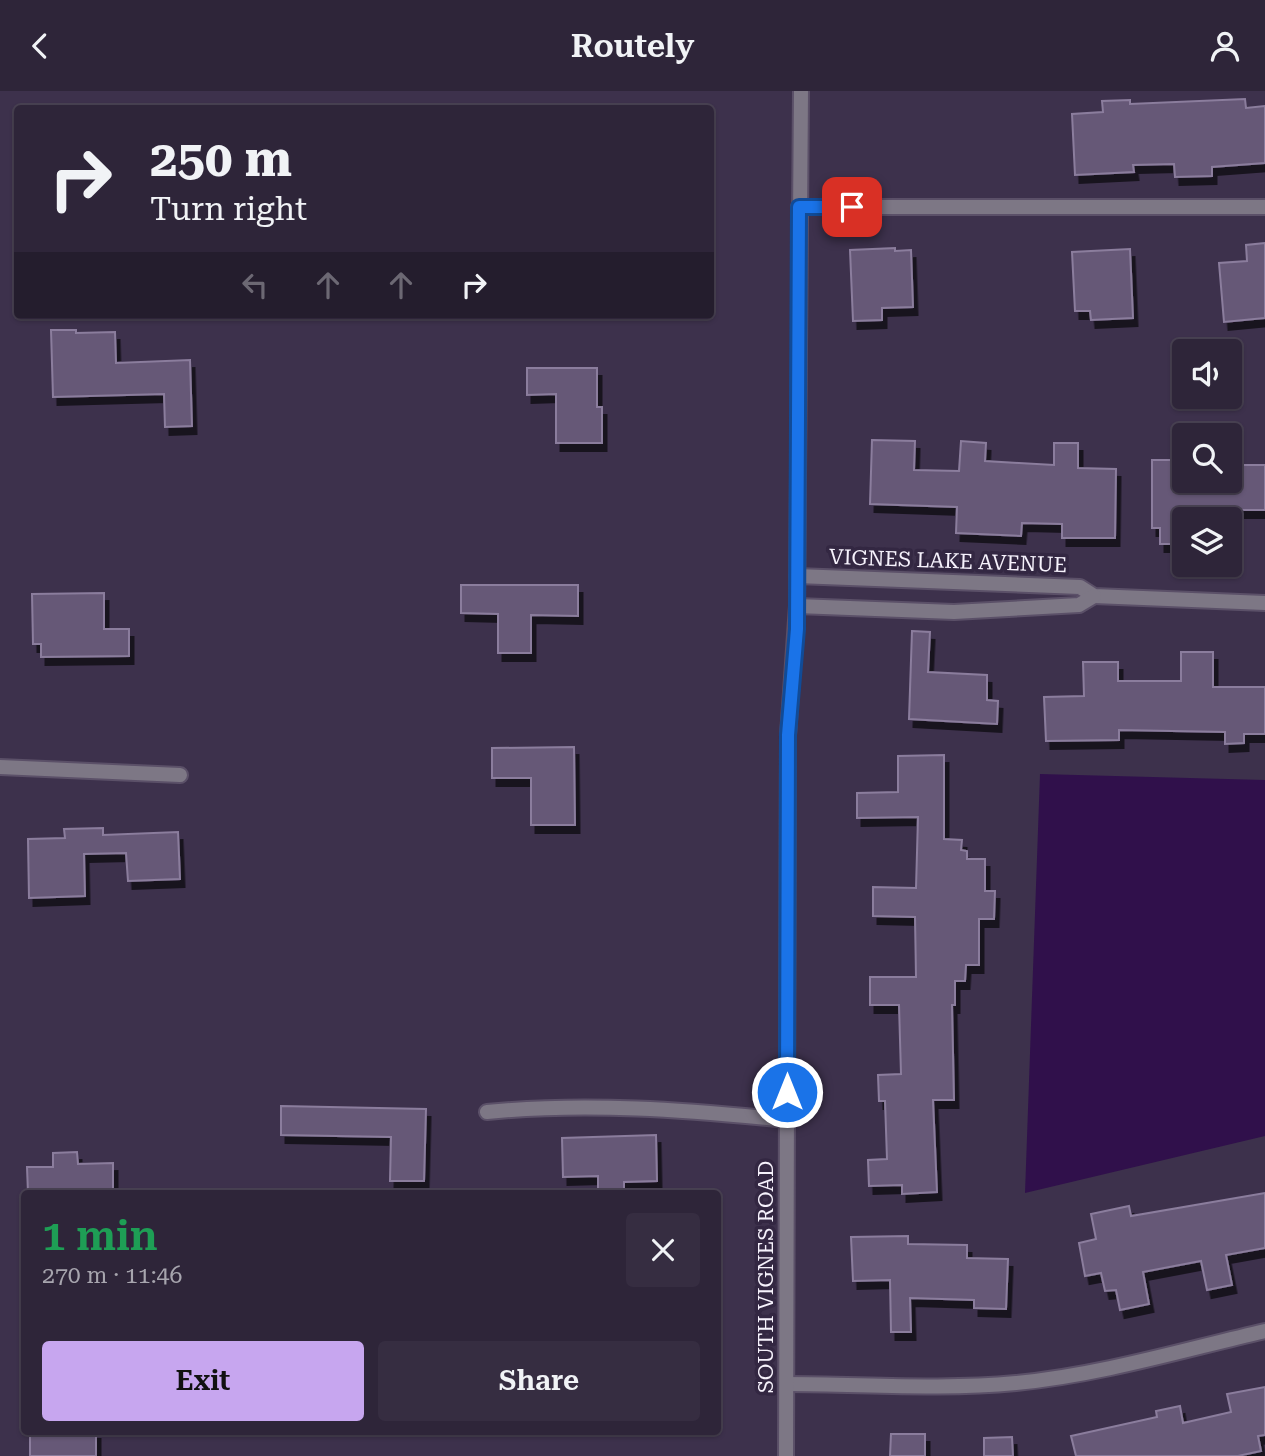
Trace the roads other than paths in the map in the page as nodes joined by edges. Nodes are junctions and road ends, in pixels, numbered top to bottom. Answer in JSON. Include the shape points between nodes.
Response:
{"nodes":[{"id":1,"x":801,"y":91,"type":"edge"},
{"id":2,"x":799,"y":207,"type":"junction"},
{"id":3,"x":1265,"y":207,"type":"edge"},
{"id":4,"x":797,"y":576,"type":"junction"},
{"id":5,"x":1094,"y":596,"type":"junction"},
{"id":6,"x":1265,"y":603,"type":"edge"},
{"id":7,"x":797,"y":606,"type":"junction"},
{"id":8,"x":0,"y":767,"type":"edge"},
{"id":9,"x":180,"y":775,"type":"dead end"},
{"id":10,"x":487,"y":1112,"type":"dead end"},
{"id":11,"x":787,"y":1120,"type":"junction"},
{"id":12,"x":1265,"y":1331,"type":"edge"},
{"id":13,"x":787,"y":1384,"type":"junction"},
{"id":14,"x":786,"y":1456,"type":"edge"}],
"edges":[{"from":1,"to":2,"type":"street","name":"SOUTH VIGNES ROAD"},
{"from":2,"to":3,"type":"street"},
{"from":2,"to":4,"type":"street","name":"SOUTH VIGNES ROAD"},
{"from":4,"to":5,"type":"street","name":"VIGNES LAKE AVENUE","via":[[1080,587]]},
{"from":4,"to":7,"type":"street","name":"SOUTH VIGNES ROAD"},
{"from":5,"to":6,"type":"street","name":"VIGNES LAKE AVENUE"},
{"from":5,"to":7,"type":"street","name":"VIGNES LAKE AVENUE","via":[[1079,605],[954,612]]},
{"from":7,"to":11,"type":"street","name":"SOUTH VIGNES ROAD","via":[[788,735]]},
{"from":8,"to":9,"type":"street"},
{"from":10,"to":11,"type":"street","via":[[532,1107],[623,1108]]},
{"from":11,"to":13,"type":"street","name":"SOUTH VIGNES ROAD"},
{"from":12,"to":13,"type":"street","via":[[1112,1367],[1017,1383]]},
{"from":13,"to":14,"type":"street","name":"SOUTH VIGNES ROAD"}]}
